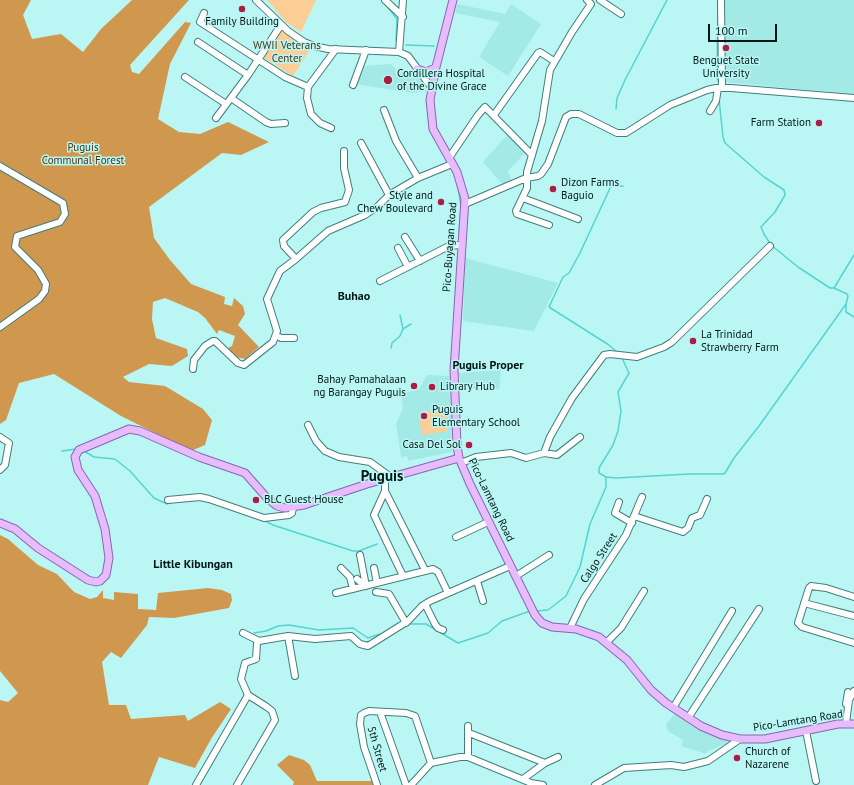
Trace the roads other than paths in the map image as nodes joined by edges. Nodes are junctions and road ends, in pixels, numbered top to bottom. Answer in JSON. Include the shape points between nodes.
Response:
{"nodes":[{"id":1,"x":256,"y":0,"type":"edge"},
{"id":2,"x":385,"y":0,"type":"edge"},
{"id":3,"x":403,"y":0,"type":"edge"},
{"id":4,"x":453,"y":0,"type":"edge"},
{"id":5,"x":600,"y":0,"type":"edge"},
{"id":6,"x":721,"y":0,"type":"edge"},
{"id":7,"x":591,"y":1,"type":"edge"},
{"id":8,"x":204,"y":13,"type":"dead end"},
{"id":9,"x":621,"y":14,"type":"dead end"},
{"id":10,"x":403,"y":17,"type":"junction"},
{"id":11,"x":281,"y":25,"type":"junction"},
{"id":12,"x":198,"y":42,"type":"dead end"},
{"id":13,"x":336,"y":49,"type":"junction"},
{"id":14,"x":366,"y":50,"type":"junction"},
{"id":15,"x":399,"y":52,"type":"junction"},
{"id":16,"x":257,"y":59,"type":"junction"},
{"id":17,"x":554,"y":62,"type":"junction"},
{"id":18,"x":435,"y":68,"type":"junction"},
{"id":19,"x":417,"y":69,"type":"junction"},
{"id":20,"x":248,"y":74,"type":"junction"},
{"id":21,"x":185,"y":77,"type":"dead end"},
{"id":22,"x":353,"y":85,"type":"dead end"},
{"id":23,"x":308,"y":87,"type":"junction"},
{"id":24,"x":431,"y":87,"type":"junction"},
{"id":25,"x":720,"y":88,"type":"junction"},
{"id":26,"x":231,"y":98,"type":"junction"},
{"id":27,"x":854,"y":98,"type":"edge"},
{"id":28,"x":226,"y":104,"type":"junction"},
{"id":29,"x":384,"y":110,"type":"dead end"},
{"id":30,"x":710,"y":111,"type":"dead end"},
{"id":31,"x":494,"y":115,"type":"junction"},
{"id":32,"x":216,"y":118,"type":"dead end"},
{"id":33,"x":285,"y":123,"type":"dead end"},
{"id":34,"x":331,"y":128,"type":"dead end"},
{"id":35,"x":361,"y":143,"type":"dead end"},
{"id":36,"x":344,"y":152,"type":"dead end"},
{"id":37,"x":532,"y":155,"type":"junction"},
{"id":38,"x":451,"y":161,"type":"junction"},
{"id":39,"x":0,"y":166,"type":"edge"},
{"id":40,"x":418,"y":178,"type":"junction"},
{"id":41,"x":526,"y":178,"type":"junction"},
{"id":42,"x":389,"y":195,"type":"junction"},
{"id":43,"x":523,"y":198,"type":"junction"},
{"id":44,"x":465,"y":204,"type":"junction"},
{"id":45,"x":578,"y":219,"type":"dead end"},
{"id":46,"x":549,"y":224,"type":"dead end"},
{"id":47,"x":405,"y":237,"type":"dead end"},
{"id":48,"x":459,"y":245,"type":"junction"},
{"id":49,"x":770,"y":246,"type":"dead end"},
{"id":50,"x":398,"y":248,"type":"dead end"},
{"id":51,"x":296,"y":259,"type":"junction"},
{"id":52,"x":420,"y":261,"type":"junction"},
{"id":53,"x":408,"y":267,"type":"junction"},
{"id":54,"x":380,"y":281,"type":"dead end"},
{"id":55,"x":0,"y":327,"type":"edge"},
{"id":56,"x":276,"y":335,"type":"junction"},
{"id":57,"x":294,"y":338,"type":"dead end"},
{"id":58,"x":193,"y":369,"type":"dead end"},
{"id":59,"x":308,"y":425,"type":"dead end"},
{"id":60,"x":0,"y":437,"type":"edge"},
{"id":61,"x":580,"y":437,"type":"dead end"},
{"id":62,"x":544,"y":453,"type":"junction"},
{"id":63,"x":460,"y":460,"type":"junction"},
{"id":64,"x":0,"y":470,"type":"edge"},
{"id":65,"x":389,"y":478,"type":"junction"},
{"id":66,"x":385,"y":491,"type":"junction"},
{"id":67,"x":642,"y":497,"type":"dead end"},
{"id":68,"x":707,"y":499,"type":"dead end"},
{"id":69,"x":168,"y":500,"type":"dead end"},
{"id":70,"x":619,"y":502,"type":"dead end"},
{"id":71,"x":293,"y":507,"type":"junction"},
{"id":72,"x":634,"y":516,"type":"junction"},
{"id":73,"x":488,"y":522,"type":"junction"},
{"id":74,"x":0,"y":523,"type":"edge"},
{"id":75,"x":632,"y":523,"type":"junction"},
{"id":76,"x":456,"y":537,"type":"dead end"},
{"id":77,"x":360,"y":555,"type":"dead end"},
{"id":78,"x":549,"y":555,"type":"dead end"},
{"id":79,"x":510,"y":566,"type":"junction"},
{"id":80,"x":341,"y":568,"type":"dead end"},
{"id":81,"x":374,"y":568,"type":"dead end"},
{"id":82,"x":425,"y":570,"type":"junction"},
{"id":83,"x":384,"y":574,"type":"dead end"},
{"id":84,"x":403,"y":576,"type":"junction"},
{"id":85,"x":516,"y":576,"type":"junction"},
{"id":86,"x":357,"y":578,"type":"dead end"},
{"id":87,"x":389,"y":580,"type":"junction"},
{"id":88,"x":477,"y":581,"type":"junction"},
{"id":89,"x":377,"y":583,"type":"junction"},
{"id":90,"x":365,"y":586,"type":"junction"},
{"id":91,"x":353,"y":589,"type":"junction"},
{"id":92,"x":644,"y":591,"type":"dead end"},
{"id":93,"x":376,"y":592,"type":"dead end"},
{"id":94,"x":336,"y":593,"type":"dead end"},
{"id":95,"x":448,"y":593,"type":"junction"},
{"id":96,"x":854,"y":596,"type":"edge"},
{"id":97,"x":483,"y":600,"type":"dead end"},
{"id":98,"x":804,"y":603,"type":"junction"},
{"id":99,"x":425,"y":604,"type":"junction"},
{"id":100,"x":759,"y":609,"type":"dead end"},
{"id":101,"x":732,"y":611,"type":"dead end"},
{"id":102,"x":854,"y":616,"type":"edge"},
{"id":103,"x":406,"y":623,"type":"junction"},
{"id":104,"x":570,"y":628,"type":"junction"},
{"id":105,"x":443,"y":630,"type":"dead end"},
{"id":106,"x":243,"y":633,"type":"dead end"},
{"id":107,"x":288,"y":636,"type":"junction"},
{"id":108,"x":259,"y":641,"type":"junction"},
{"id":109,"x":607,"y":642,"type":"junction"},
{"id":110,"x":854,"y":643,"type":"edge"},
{"id":111,"x":295,"y":676,"type":"dead end"},
{"id":112,"x":851,"y":692,"type":"edge"},
{"id":113,"x":248,"y":696,"type":"junction"},
{"id":114,"x":673,"y":708,"type":"junction"},
{"id":115,"x":380,"y":712,"type":"junction"},
{"id":116,"x":688,"y":718,"type":"junction"},
{"id":117,"x":846,"y":724,"type":"junction"},
{"id":118,"x":854,"y":724,"type":"edge"},
{"id":119,"x":806,"y":731,"type":"junction"},
{"id":120,"x":740,"y":739,"type":"junction"},
{"id":121,"x":468,"y":757,"type":"junction"},
{"id":122,"x":558,"y":757,"type":"dead end"},
{"id":123,"x":431,"y":763,"type":"junction"},
{"id":124,"x":545,"y":763,"type":"junction"},
{"id":125,"x":523,"y":779,"type":"junction"},
{"id":126,"x":816,"y":781,"type":"dead end"},
{"id":127,"x":196,"y":785,"type":"edge"},
{"id":128,"x":237,"y":785,"type":"edge"},
{"id":129,"x":377,"y":785,"type":"edge"},
{"id":130,"x":406,"y":785,"type":"edge"},
{"id":131,"x":411,"y":785,"type":"edge"},
{"id":132,"x":535,"y":785,"type":"edge"},
{"id":133,"x":543,"y":785,"type":"edge"},
{"id":134,"x":595,"y":785,"type":"edge"}],
"edges":[{"from":1,"to":11,"type":"street"},
{"from":2,"to":10,"type":"street"},
{"from":3,"to":10,"type":"street"},
{"from":4,"to":18,"type":"main road","name":"Pico-Buyagan Road"},
{"from":5,"to":9,"type":"street"},
{"from":6,"to":25,"type":"street"},
{"from":7,"to":17,"type":"street"},
{"from":8,"to":16,"type":"street","via":[[200,22]]},
{"from":10,"to":15,"type":"street"},
{"from":11,"to":13,"type":"street","via":[[304,42]]},
{"from":11,"to":16,"type":"street"},
{"from":12,"to":20,"type":"street"},
{"from":13,"to":14,"type":"street"},
{"from":13,"to":23,"type":"street"},
{"from":14,"to":15,"type":"street"},
{"from":14,"to":22,"type":"street"},
{"from":15,"to":19,"type":"street","via":[[408,56]]},
{"from":16,"to":20,"type":"street"},
{"from":16,"to":23,"type":"street"},
{"from":17,"to":31,"type":"street","via":[[538,53]]},
{"from":17,"to":37,"type":"street"},
{"from":18,"to":19,"type":"main road","via":[[426,72]]},
{"from":18,"to":24,"type":"main road","name":"Pico-Buyagan Road"},
{"from":19,"to":24,"type":"street"},
{"from":20,"to":26,"type":"street"},
{"from":21,"to":28,"type":"street"},
{"from":23,"to":34,"type":"street","via":[[307,98],[311,114],[320,124]]},
{"from":24,"to":38,"type":"main road","name":"Pico-Buyagan Road","via":[[432,126]]},
{"from":25,"to":27,"type":"street"},
{"from":25,"to":30,"type":"street"},
{"from":25,"to":41,"type":"street","via":[[706,90],[670,105],[626,133],[617,133],[579,114],[571,114],[566,117],[544,171],[538,176]]},
{"from":26,"to":28,"type":"street"},
{"from":26,"to":33,"type":"street","via":[[266,122]]},
{"from":28,"to":32,"type":"street"},
{"from":29,"to":40,"type":"street","via":[[396,141]]},
{"from":31,"to":37,"type":"street"},
{"from":31,"to":38,"type":"street","via":[[484,108]]},
{"from":35,"to":42,"type":"street"},
{"from":36,"to":51,"type":"street","via":[[348,198],[345,202],[313,212],[285,237],[284,246]]},
{"from":37,"to":41,"type":"street"},
{"from":38,"to":40,"type":"street"},
{"from":38,"to":44,"type":"main road","name":"Pico-Buyagan Road","via":[[461,183]]},
{"from":39,"to":55,"type":"street","via":[[63,203],[65,214],[60,222],[17,236],[15,247],[38,270],[46,284],[45,291],[39,299]]},
{"from":40,"to":42,"type":"street"},
{"from":41,"to":43,"type":"street","via":[[527,188]]},
{"from":41,"to":44,"type":"street"},
{"from":42,"to":51,"type":"street","via":[[365,216],[322,234]]},
{"from":43,"to":45,"type":"street"},
{"from":43,"to":46,"type":"street","via":[[516,214]]},
{"from":44,"to":48,"type":"main road","name":"Pico-Buyagan Road"},
{"from":47,"to":52,"type":"street"},
{"from":48,"to":52,"type":"street"},
{"from":48,"to":63,"type":"main road","name":"Pico-Buyagan Road","via":[[454,370],[455,424]]},
{"from":49,"to":62,"type":"street","via":[[672,342],[637,357],[604,355],[572,398]]},
{"from":50,"to":53,"type":"street"},
{"from":51,"to":56,"type":"street","via":[[280,271],[267,299]]},
{"from":52,"to":53,"type":"street"},
{"from":53,"to":54,"type":"street"},
{"from":56,"to":57,"type":"street","via":[[281,338]]},
{"from":56,"to":58,"type":"street","via":[[273,342],[246,366],[238,363],[213,341],[205,346],[194,360]]},
{"from":59,"to":65,"type":"street","via":[[316,441],[325,451],[339,457],[370,462]]},
{"from":60,"to":64,"type":"street","via":[[9,443],[5,465]]},
{"from":61,"to":62,"type":"street","via":[[559,454]]},
{"from":62,"to":63,"type":"street","via":[[527,458],[511,453]]},
{"from":63,"to":65,"type":"main road","name":"Pico-Lamtang Road"},
{"from":63,"to":73,"type":"main road","name":"Pico-Lamtang Road"},
{"from":65,"to":66,"type":"street"},
{"from":65,"to":71,"type":"main road","name":"Pico-Lamtang Road"},
{"from":66,"to":82,"type":"street"},
{"from":66,"to":84,"type":"street","via":[[374,513]]},
{"from":67,"to":72,"type":"street","name":"Calgo Street"},
{"from":68,"to":72,"type":"street","via":[[700,515],[692,518],[688,528],[683,532]]},
{"from":69,"to":71,"type":"street","via":[[200,497],[264,518],[289,516]]},
{"from":70,"to":75,"type":"street","via":[[616,515]]},
{"from":71,"to":74,"type":"main road","name":"Pico-Lamtang Road","via":[[277,506],[245,473],[131,429],[79,450],[75,457],[78,470],[95,496],[105,529],[109,558],[106,575],[100,581],[88,580],[38,548],[15,529]]},
{"from":72,"to":75,"type":"street","name":"Calgo Street"},
{"from":73,"to":76,"type":"street"},
{"from":73,"to":79,"type":"main road","name":"Pico-Lamtang Road"},
{"from":75,"to":104,"type":"street","name":"Calgo Street","via":[[584,599]]},
{"from":77,"to":90,"type":"street"},
{"from":78,"to":85,"type":"street"},
{"from":79,"to":85,"type":"main road","name":"Pico-Lamtang Road"},
{"from":79,"to":88,"type":"street"},
{"from":80,"to":91,"type":"street","via":[[350,578]]},
{"from":81,"to":89,"type":"street"},
{"from":82,"to":84,"type":"street"},
{"from":82,"to":95,"type":"street","via":[[436,570]]},
{"from":83,"to":87,"type":"street"},
{"from":84,"to":87,"type":"street"},
{"from":85,"to":104,"type":"main road","name":"Pico-Lamtang Road","via":[[538,620]]},
{"from":86,"to":90,"type":"street"},
{"from":87,"to":89,"type":"street"},
{"from":88,"to":95,"type":"street"},
{"from":88,"to":97,"type":"street"},
{"from":89,"to":90,"type":"street"},
{"from":90,"to":91,"type":"street"},
{"from":91,"to":94,"type":"street"},
{"from":92,"to":109,"type":"street","via":[[621,628]]},
{"from":93,"to":103,"type":"street","via":[[389,594]]},
{"from":95,"to":99,"type":"street"},
{"from":96,"to":98,"type":"street","via":[[811,586]]},
{"from":98,"to":102,"type":"street"},
{"from":98,"to":110,"type":"street","via":[[798,626]]},
{"from":99,"to":103,"type":"street"},
{"from":99,"to":105,"type":"street","via":[[435,624]]},
{"from":100,"to":116,"type":"street"},
{"from":101,"to":114,"type":"street"},
{"from":103,"to":107,"type":"street","via":[[368,646],[360,644],[351,636],[315,639]]},
{"from":104,"to":109,"type":"main road","name":"Pico-Lamtang Road"},
{"from":106,"to":108,"type":"street"},
{"from":107,"to":108,"type":"street"},
{"from":107,"to":111,"type":"street"},
{"from":108,"to":113,"type":"street","via":[[256,659],[244,663],[241,674]]},
{"from":109,"to":114,"type":"main road","name":"Pico-Lamtang Road","via":[[627,660],[651,690]]},
{"from":112,"to":117,"type":"street"},
{"from":113,"to":127,"type":"street"},
{"from":113,"to":128,"type":"street","via":[[267,707],[275,720]]},
{"from":114,"to":116,"type":"main road","name":"Pico-Lamtang Road"},
{"from":115,"to":123,"type":"street","via":[[415,716]]},
{"from":115,"to":129,"type":"street","name":"5th Street","via":[[364,713],[360,722],[364,747]]},
{"from":115,"to":130,"type":"street"},
{"from":116,"to":120,"type":"main road","name":"Pico-Lamtang Road","via":[[713,731]]},
{"from":117,"to":118,"type":"main road","name":"Pico-Lamtang Road"},
{"from":117,"to":119,"type":"main road","name":"Pico-Lamtang Road"},
{"from":119,"to":120,"type":"main road","name":"Pico-Lamtang Road","via":[[765,739]]},
{"from":119,"to":126,"type":"street"},
{"from":120,"to":134,"type":"street","via":[[708,761],[684,767],[666,765],[624,768]]},
{"from":121,"to":123,"type":"street"},
{"from":121,"to":124,"type":"street","via":[[469,730]]},
{"from":121,"to":125,"type":"street"},
{"from":122,"to":124,"type":"street"},
{"from":123,"to":131,"type":"street"},
{"from":124,"to":125,"type":"street"},
{"from":125,"to":132,"type":"street"},
{"from":132,"to":133,"type":"street"}]}
